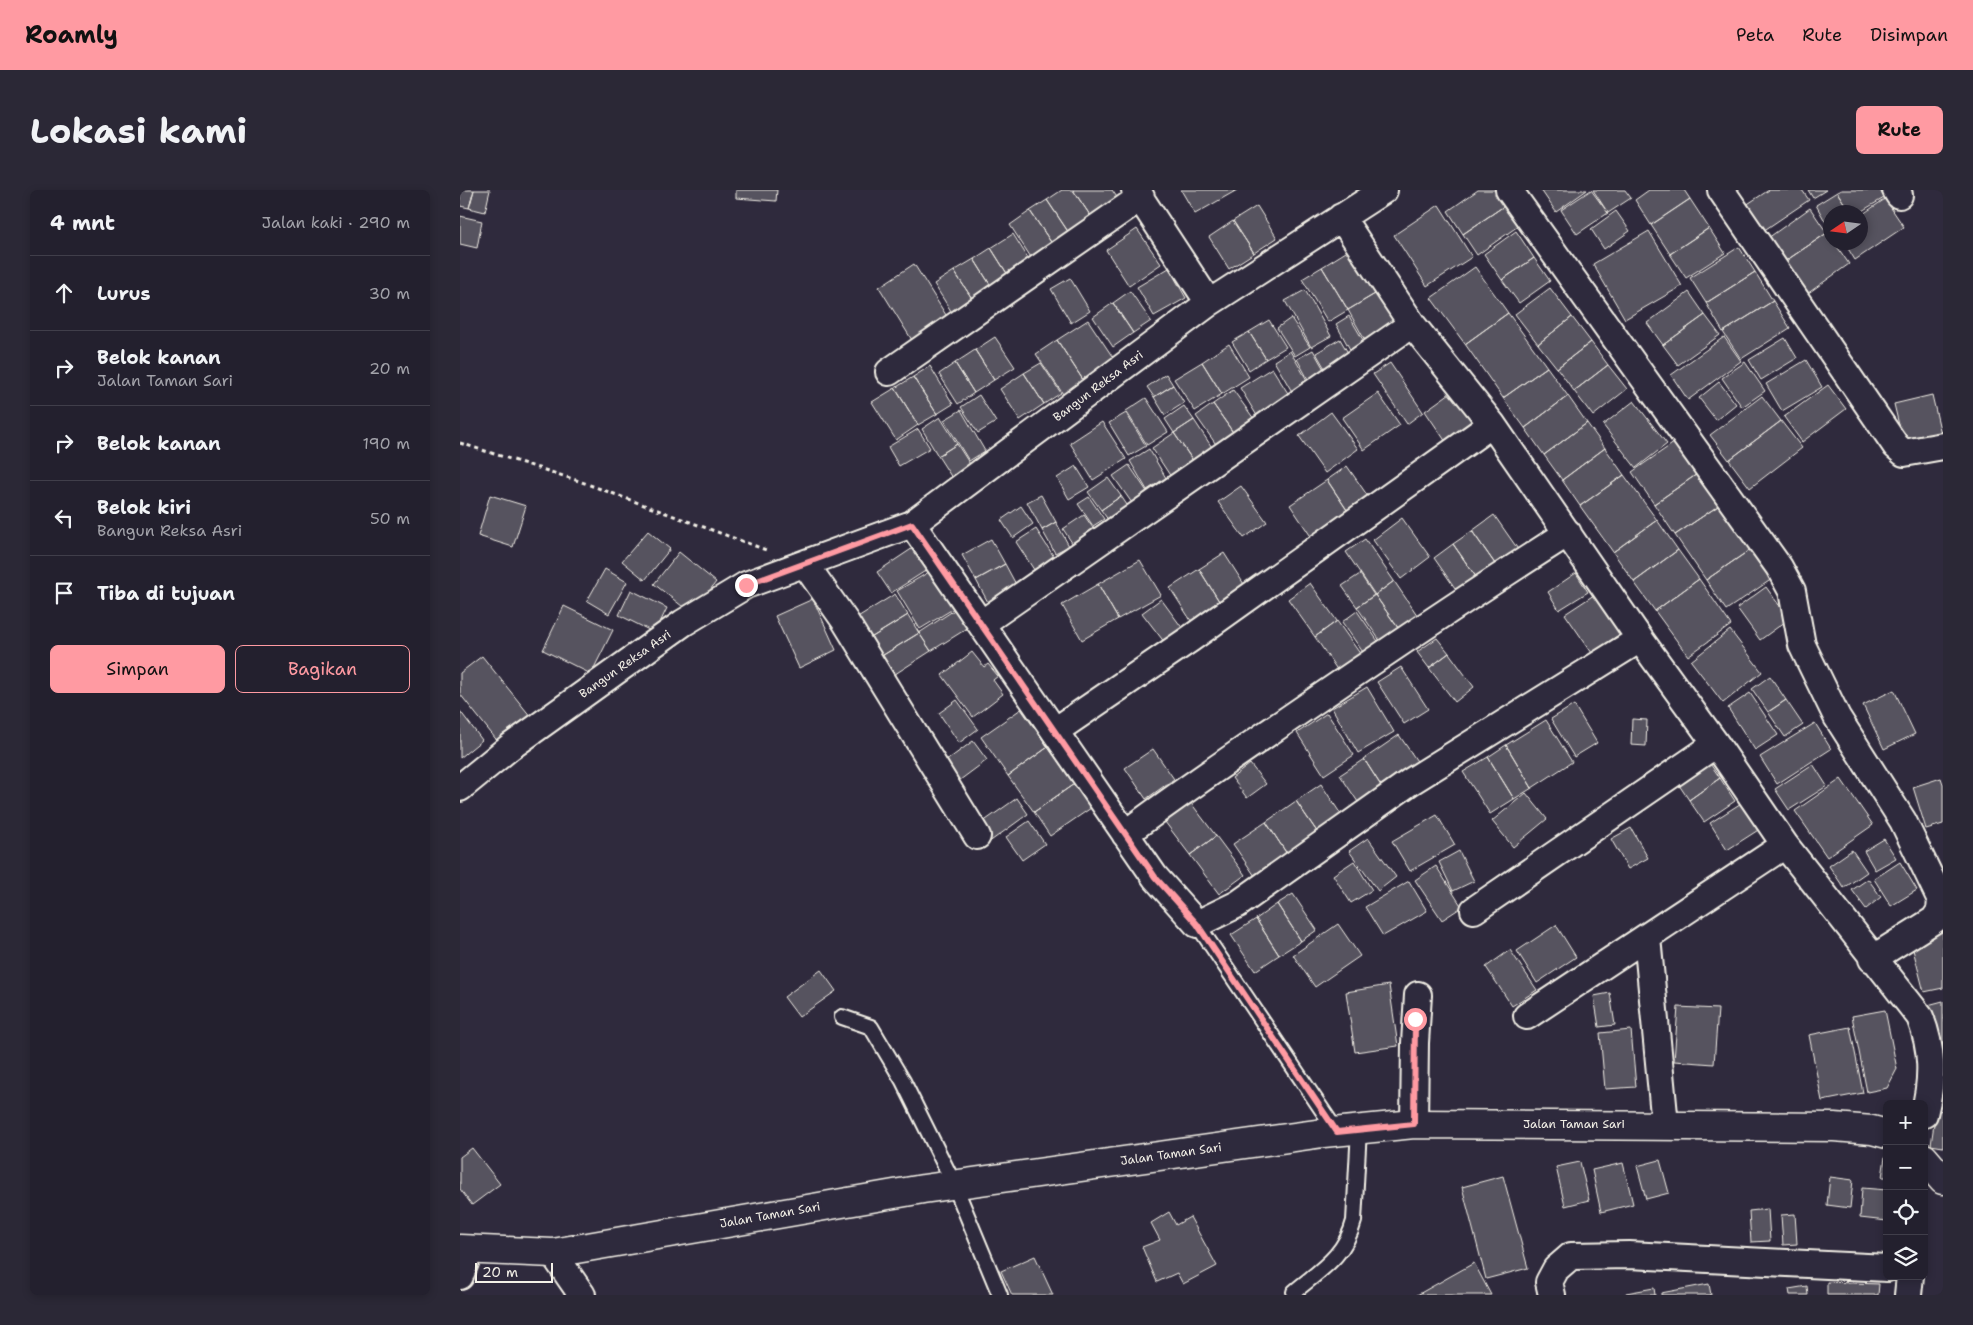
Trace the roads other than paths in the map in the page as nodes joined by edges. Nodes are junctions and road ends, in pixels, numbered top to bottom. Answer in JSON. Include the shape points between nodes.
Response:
{"nodes":[{"id":1,"x":1384,"y":190,"type":"edge"},
{"id":2,"x":1509,"y":190,"type":"edge"},
{"id":3,"x":1721,"y":190,"type":"edge"},
{"id":4,"x":1138,"y":194,"type":"edge"},
{"id":5,"x":1341,"y":217,"type":"junction"},
{"id":6,"x":1209,"y":303,"type":"junction"},
{"id":7,"x":1412,"y":324,"type":"junction"},
{"id":8,"x":889,"y":372,"type":"dead end"},
{"id":9,"x":1492,"y":424,"type":"junction"},
{"id":10,"x":1943,"y":446,"type":"edge"},
{"id":11,"x":912,"y":524,"type":"junction"},
{"id":12,"x":1568,"y":532,"type":"junction"},
{"id":13,"x":805,"y":564,"type":"junction"},
{"id":14,"x":981,"y":624,"type":"junction"},
{"id":15,"x":1640,"y":639,"type":"junction"},
{"id":16,"x":1055,"y":731,"type":"junction"},
{"id":17,"x":1716,"y":744,"type":"junction"},
{"id":18,"x":460,"y":788,"type":"edge"},
{"id":19,"x":1125,"y":834,"type":"junction"},
{"id":20,"x":977,"y":836,"type":"dead end"},
{"id":21,"x":1785,"y":846,"type":"junction"},
{"id":22,"x":1474,"y":910,"type":"dead end"},
{"id":23,"x":1197,"y":924,"type":"junction"},
{"id":24,"x":1647,"y":937,"type":"junction"},
{"id":25,"x":1872,"y":959,"type":"junction"},
{"id":26,"x":1418,"y":995,"type":"dead end"},
{"id":27,"x":1527,"y":1016,"type":"dead end"},
{"id":28,"x":842,"y":1017,"type":"dead end"},
{"id":29,"x":1928,"y":1100,"type":"edge"},
{"id":30,"x":1414,"y":1124,"type":"junction"},
{"id":31,"x":1665,"y":1124,"type":"junction"},
{"id":32,"x":1348,"y":1130,"type":"junction"},
{"id":33,"x":1883,"y":1133,"type":"edge"},
{"id":34,"x":1928,"y":1163,"type":"edge"},
{"id":35,"x":1943,"y":1180,"type":"edge"},
{"id":36,"x":954,"y":1184,"type":"junction"},
{"id":37,"x":465,"y":1249,"type":"edge"},
{"id":38,"x":553,"y":1253,"type":"junction"},
{"id":39,"x":1883,"y":1268,"type":"edge"},
{"id":40,"x":460,"y":1276,"type":"edge"},
{"id":41,"x":1910,"y":1280,"type":"edge"},
{"id":42,"x":1294,"y":1292,"type":"dead end"},
{"id":43,"x":582,"y":1295,"type":"edge"},
{"id":44,"x":1000,"y":1295,"type":"edge"},
{"id":45,"x":1552,"y":1295,"type":"edge"},
{"id":46,"x":1908,"y":1295,"type":"edge"}],
"edges":[{"from":1,"to":5,"type":"street","name":"Bangun Reksa Asri"},
{"from":2,"to":25,"type":"street","via":[[1779,566],[1792,591],[1802,645],[1832,708],[1903,821],[1941,900],[1940,911],[1934,920]]},
{"from":3,"to":10,"type":"street","via":[[1896,446],[1904,453]]},
{"from":4,"to":6,"type":"street"},
{"from":4,"to":8,"type":"street"},
{"from":5,"to":6,"type":"street","name":"Bangun Reksa Asri"},
{"from":5,"to":7,"type":"street"},
{"from":6,"to":11,"type":"street","name":"Bangun Reksa Asri"},
{"from":7,"to":9,"type":"street"},
{"from":7,"to":14,"type":"street"},
{"from":9,"to":12,"type":"street"},
{"from":9,"to":16,"type":"street"},
{"from":11,"to":13,"type":"street","name":"Bangun Reksa Asri"},
{"from":11,"to":14,"type":"street"},
{"from":12,"to":15,"type":"street"},
{"from":12,"to":19,"type":"street","via":[[1327,692]]},
{"from":13,"to":18,"type":"street","name":"Bangun Reksa Asri","via":[[746,585],[683,623],[510,747]]},
{"from":13,"to":20,"type":"street","via":[[845,621]]},
{"from":14,"to":16,"type":"street"},
{"from":15,"to":17,"type":"street"},
{"from":15,"to":23,"type":"street","via":[[1410,782],[1238,904]]},
{"from":16,"to":19,"type":"street"},
{"from":17,"to":21,"type":"street"},
{"from":17,"to":22,"type":"street"},
{"from":19,"to":23,"type":"street","via":[[1155,877]]},
{"from":21,"to":24,"type":"street"},
{"from":21,"to":25,"type":"street"},
{"from":23,"to":32,"type":"lane"},
{"from":24,"to":27,"type":"street"},
{"from":24,"to":31,"type":"street"},
{"from":25,"to":29,"type":"street","via":[[1920,1017],[1928,1038],[1931,1064]]},
{"from":26,"to":30,"type":"street","via":[[1414,1043]]},
{"from":28,"to":36,"type":"lane","via":[[871,1027],[903,1081]]},
{"from":30,"to":31,"type":"street","name":"Jalan Taman Sari"},
{"from":30,"to":32,"type":"street","name":"Jalan Taman Sari"},
{"from":31,"to":33,"type":"street","name":"Jalan Taman Sari","via":[[1834,1127]]},
{"from":32,"to":36,"type":"street","name":"Jalan Taman Sari"},
{"from":32,"to":42,"type":"lane","via":[[1354,1221],[1350,1235],[1344,1248]]},
{"from":34,"to":35,"type":"street"},
{"from":36,"to":38,"type":"street","name":"Jalan Taman Sari"},
{"from":36,"to":44,"type":"lane"},
{"from":37,"to":38,"type":"street","name":"Jalan Taman Sari"},
{"from":37,"to":40,"type":"street"},
{"from":38,"to":43,"type":"street"},
{"from":39,"to":45,"type":"street","via":[[1629,1255],[1571,1256],[1556,1268],[1549,1282]]},
{"from":41,"to":46,"type":"street"}]}
